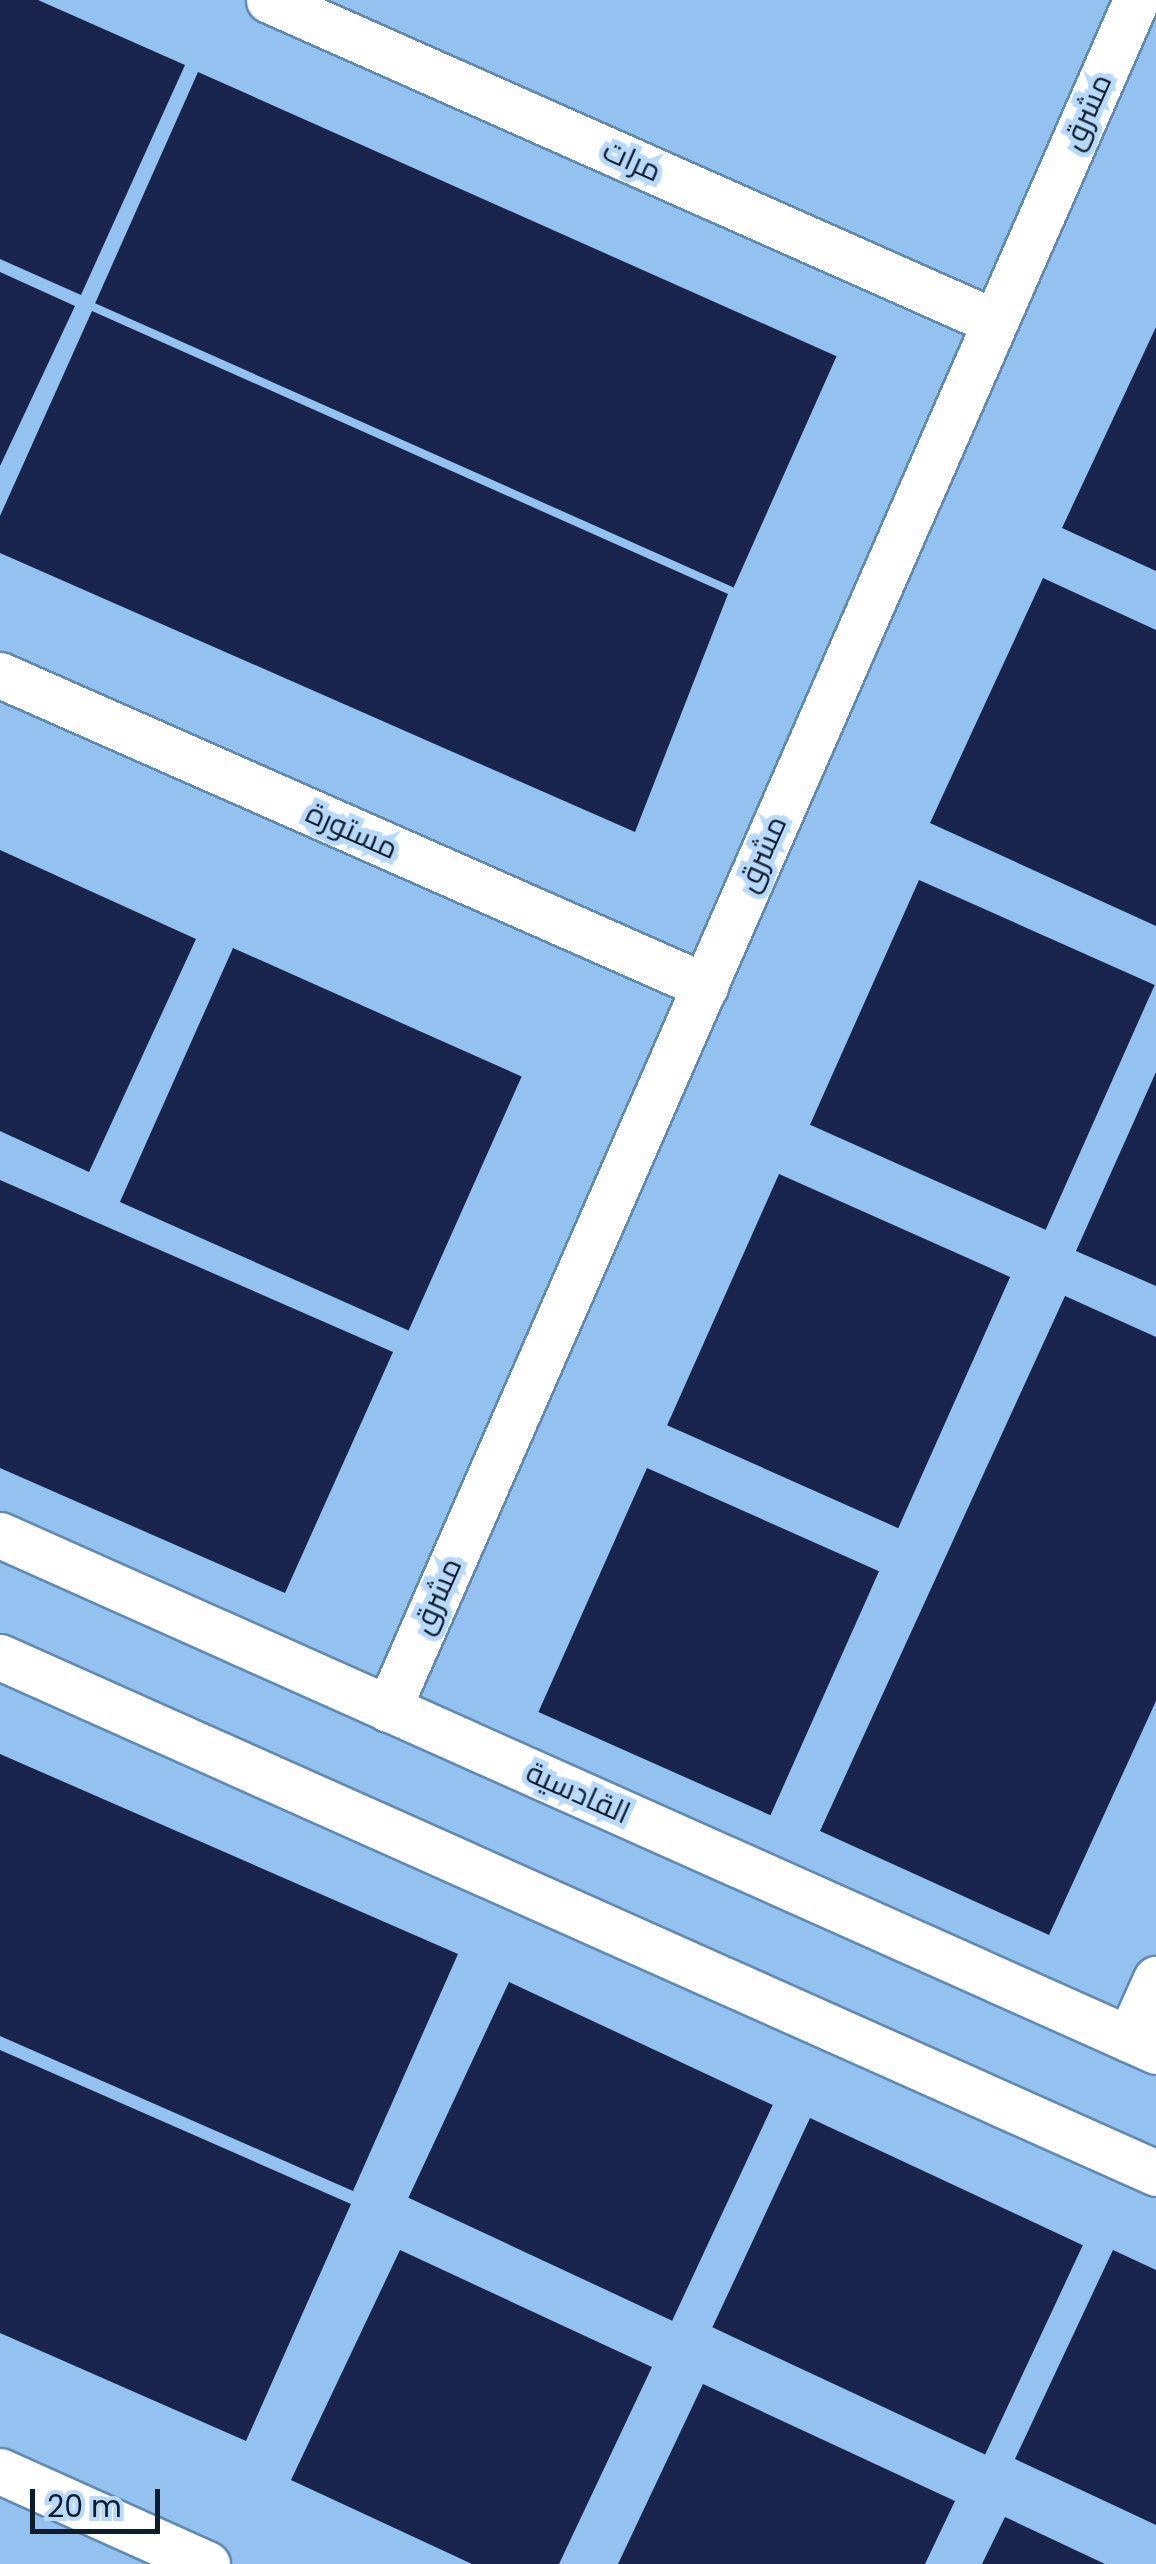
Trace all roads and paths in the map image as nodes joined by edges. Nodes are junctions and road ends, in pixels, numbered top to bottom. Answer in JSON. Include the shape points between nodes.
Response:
{"nodes":[{"id":1,"x":269,"y":0,"type":"edge"},
{"id":2,"x":1136,"y":0,"type":"edge"},
{"id":3,"x":995,"y":322,"type":"junction"},
{"id":4,"x":0,"y":675,"type":"edge"},
{"id":5,"x":705,"y":986,"type":"junction"},
{"id":6,"x":0,"y":1535,"type":"edge"},
{"id":7,"x":0,"y":1657,"type":"edge"},
{"id":8,"x":388,"y":1708,"type":"junction"},
{"id":9,"x":1156,"y":1980,"type":"edge"},
{"id":10,"x":1142,"y":2045,"type":"edge"},
{"id":11,"x":1156,"y":2173,"type":"edge"},
{"id":12,"x":0,"y":2471,"type":"edge"},
{"id":13,"x":207,"y":2564,"type":"edge"}],
"edges":[{"from":1,"to":3,"type":"street","name":"مرات"},
{"from":2,"to":3,"type":"street","name":"مشرق"},
{"from":3,"to":5,"type":"street","name":"مشرق"},
{"from":4,"to":5,"type":"street","name":"مستورة"},
{"from":5,"to":8,"type":"street","name":"مشرق"},
{"from":6,"to":8,"type":"street","name":"القادسية"},
{"from":7,"to":11,"type":"street"},
{"from":8,"to":10,"type":"street","name":"القادسية"},
{"from":9,"to":10,"type":"street"},
{"from":12,"to":13,"type":"street"}]}
